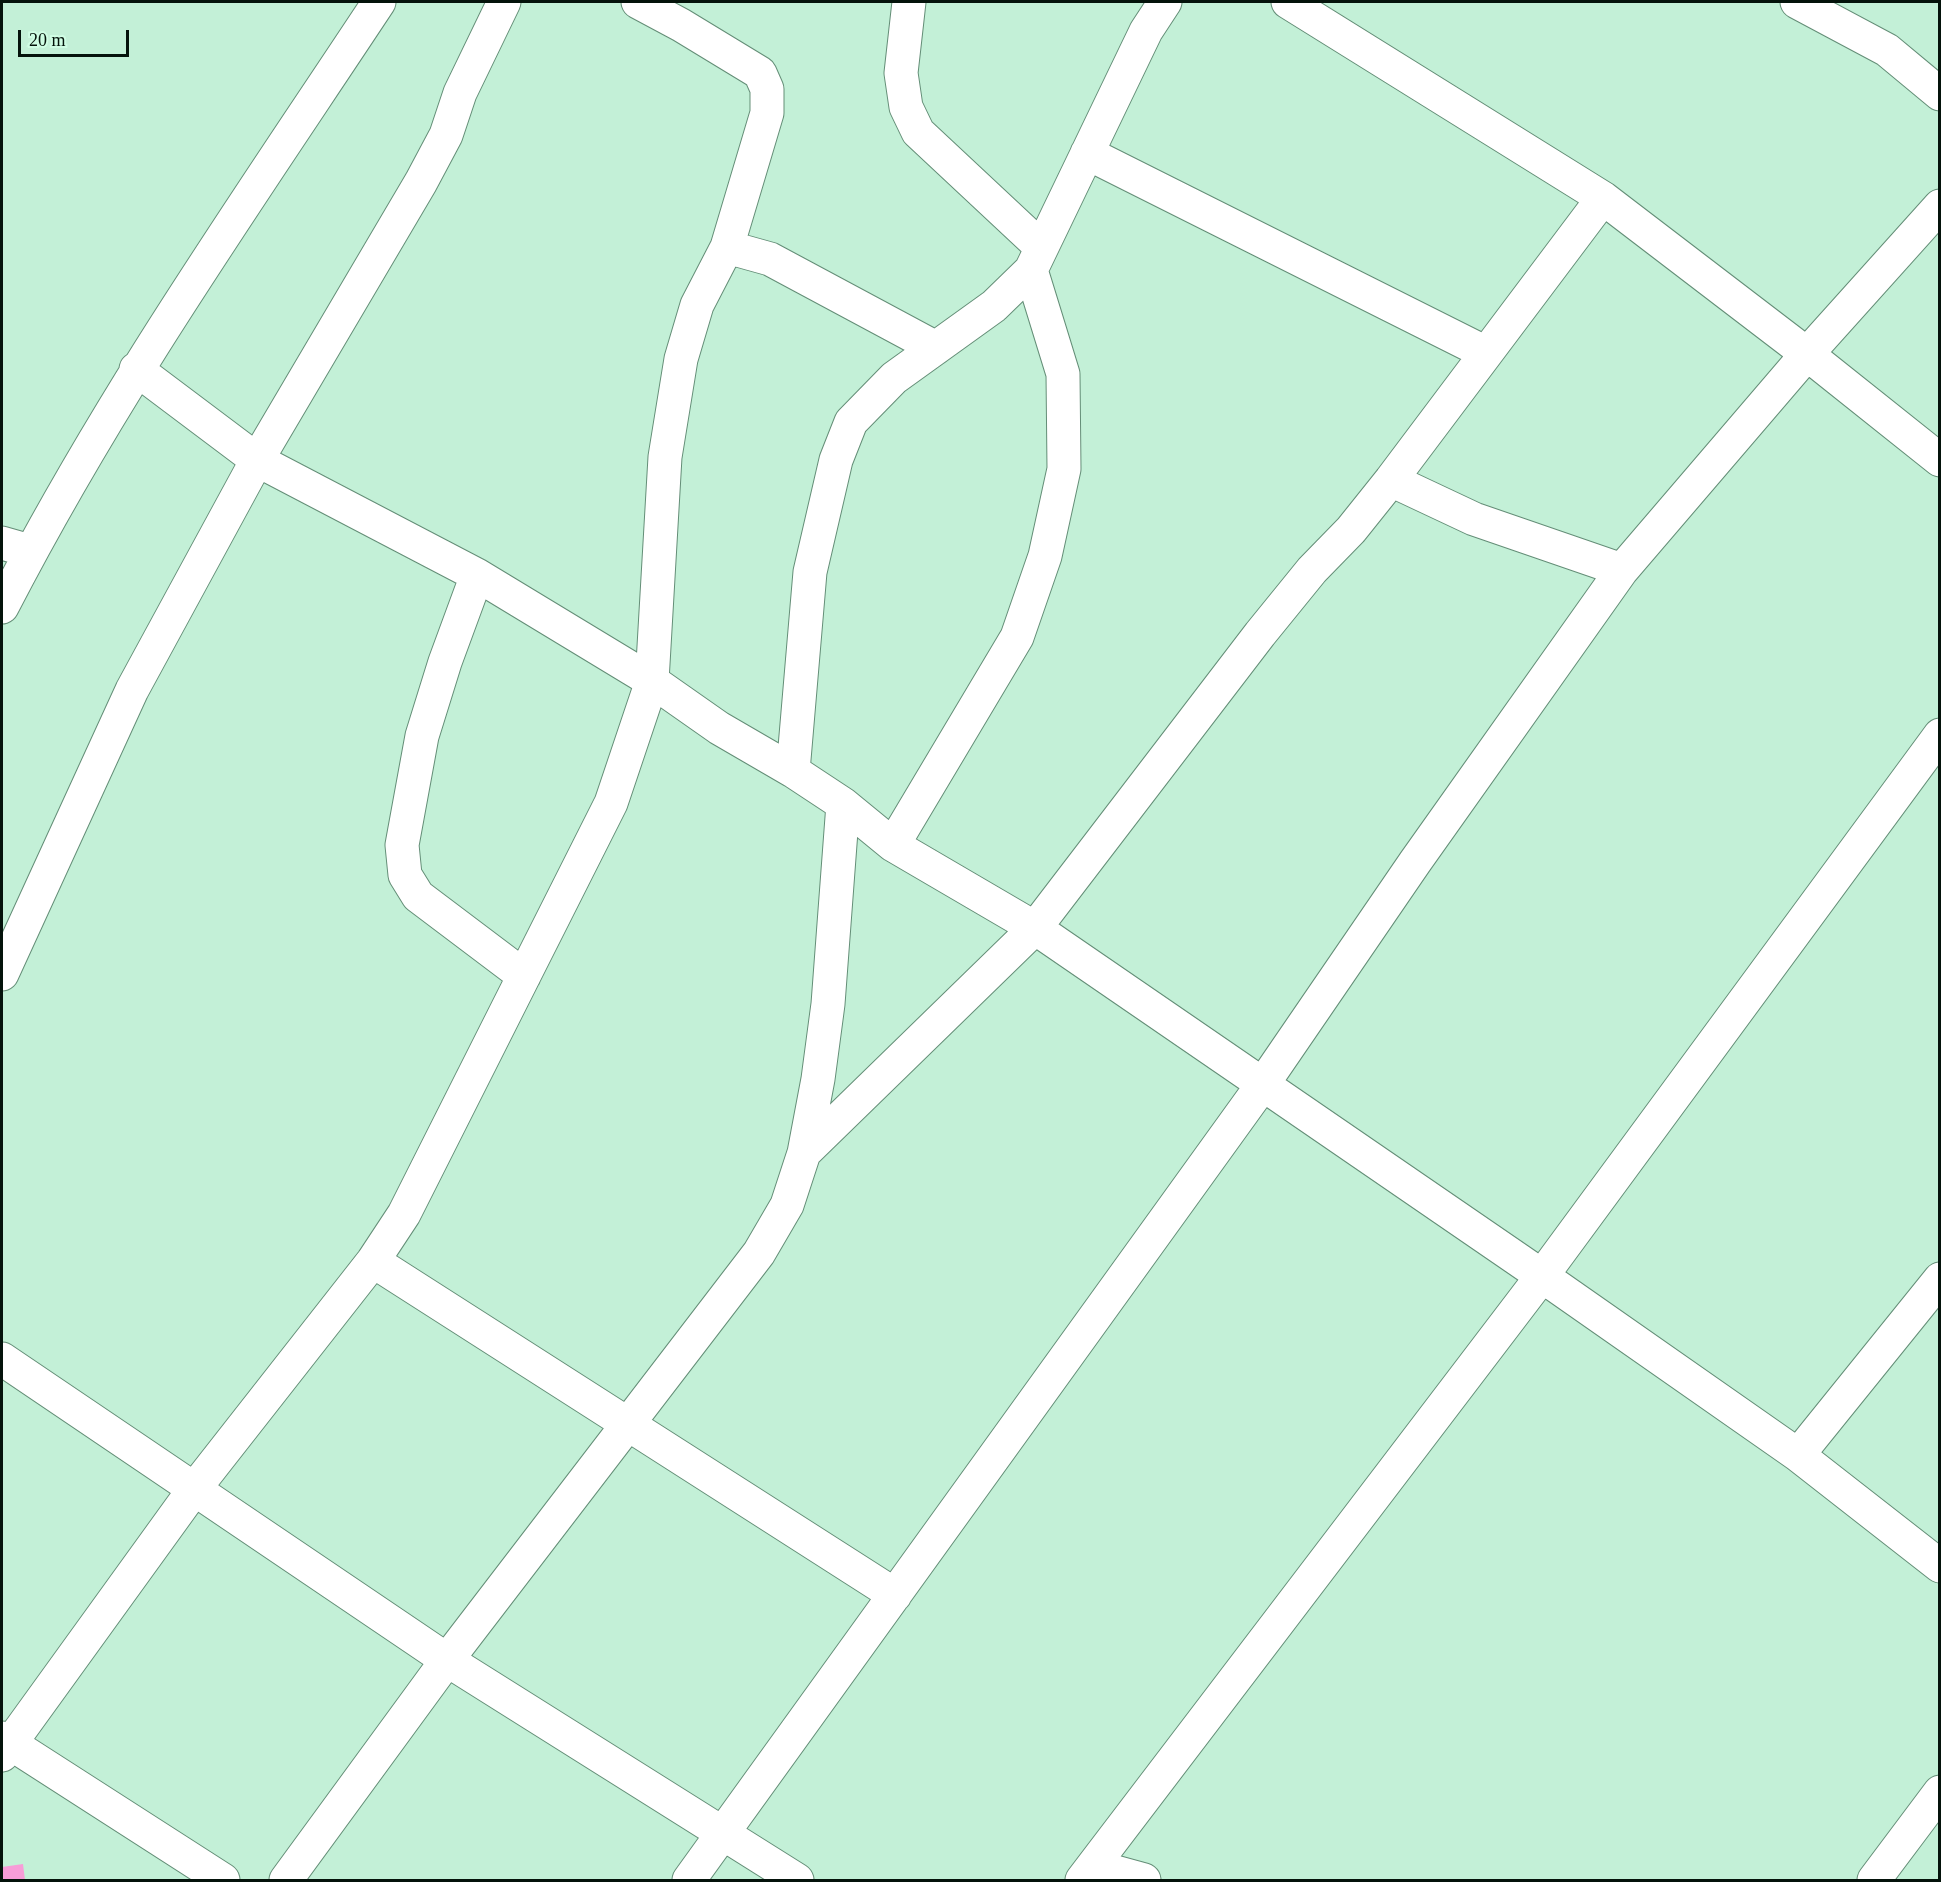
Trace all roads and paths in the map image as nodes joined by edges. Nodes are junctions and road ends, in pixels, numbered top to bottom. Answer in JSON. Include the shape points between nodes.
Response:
{"nodes":[{"id":1,"x":379,"y":2,"type":"edge"},
{"id":2,"x":504,"y":2,"type":"edge"},
{"id":3,"x":638,"y":2,"type":"edge"},
{"id":4,"x":909,"y":2,"type":"edge"},
{"id":5,"x":1165,"y":2,"type":"edge"},
{"id":6,"x":1288,"y":2,"type":"edge"},
{"id":7,"x":1797,"y":2,"type":"edge"},
{"id":8,"x":684,"y":13,"type":"edge"},
{"id":9,"x":1940,"y":94,"type":"edge"},
{"id":10,"x":1087,"y":153,"type":"junction"},
{"id":11,"x":1603,"y":198,"type":"junction"},
{"id":12,"x":1940,"y":206,"type":"edge"},
{"id":13,"x":727,"y":247,"type":"junction"},
{"id":14,"x":1036,"y":258,"type":"junction"},
{"id":15,"x":936,"y":348,"type":"junction"},
{"id":16,"x":1486,"y":353,"type":"junction"},
{"id":17,"x":1808,"y":354,"type":"junction"},
{"id":18,"x":136,"y":369,"type":"junction"},
{"id":19,"x":257,"y":460,"type":"junction"},
{"id":20,"x":1940,"y":460,"type":"edge"},
{"id":21,"x":1391,"y":480,"type":"junction"},
{"id":22,"x":16,"y":547,"type":"edge"},
{"id":23,"x":1622,"y":570,"type":"junction"},
{"id":24,"x":477,"y":575,"type":"junction"},
{"id":25,"x":2,"y":607,"type":"edge"},
{"id":26,"x":652,"y":681,"type":"junction"},
{"id":27,"x":1940,"y":735,"type":"edge"},
{"id":28,"x":793,"y":771,"type":"junction"},
{"id":29,"x":843,"y":804,"type":"junction"},
{"id":30,"x":893,"y":845,"type":"junction"},
{"id":31,"x":1035,"y":928,"type":"junction"},
{"id":32,"x":2,"y":974,"type":"edge"},
{"id":33,"x":524,"y":976,"type":"junction"},
{"id":34,"x":1263,"y":1084,"type":"junction"},
{"id":35,"x":804,"y":1153,"type":"junction"},
{"id":36,"x":373,"y":1261,"type":"junction"},
{"id":37,"x":1542,"y":1276,"type":"junction"},
{"id":38,"x":1940,"y":1280,"type":"edge"},
{"id":39,"x":2,"y":1359,"type":"edge"},
{"id":40,"x":629,"y":1425,"type":"junction"},
{"id":41,"x":1798,"y":1455,"type":"junction"},
{"id":42,"x":195,"y":1488,"type":"junction"},
{"id":43,"x":1940,"y":1566,"type":"edge"},
{"id":44,"x":895,"y":1595,"type":"junction"},
{"id":45,"x":447,"y":1660,"type":"junction"},
{"id":46,"x":4,"y":1745,"type":"edge"},
{"id":47,"x":1940,"y":1792,"type":"edge"},
{"id":48,"x":722,"y":1834,"type":"junction"},
{"id":49,"x":1087,"y":1873,"type":"edge"},
{"id":50,"x":223,"y":1881,"type":"edge"},
{"id":51,"x":286,"y":1881,"type":"edge"},
{"id":52,"x":689,"y":1881,"type":"edge"},
{"id":53,"x":797,"y":1881,"type":"edge"},
{"id":54,"x":1144,"y":1881,"type":"edge"},
{"id":55,"x":1874,"y":1881,"type":"edge"}],
"edges":[{"from":1,"to":18,"type":"street"},
{"from":2,"to":19,"type":"street","via":[[460,93],[446,135]]},
{"from":3,"to":8,"type":"street"},
{"from":4,"to":14,"type":"street","via":[[901,73],[906,107],[918,132]]},
{"from":5,"to":10,"type":"street","via":[[1146,31]]},
{"from":6,"to":11,"type":"street"},
{"from":7,"to":9,"type":"street","via":[[1887,50]]},
{"from":8,"to":13,"type":"street","via":[[760,73],[767,90],[767,113]]},
{"from":10,"to":14,"type":"street"},
{"from":10,"to":16,"type":"street"},
{"from":11,"to":16,"type":"street"},
{"from":11,"to":17,"type":"street"},
{"from":12,"to":17,"type":"street"},
{"from":13,"to":15,"type":"street","via":[[770,259]]},
{"from":13,"to":26,"type":"street","via":[[697,305],[681,358],[664,457]]},
{"from":14,"to":15,"type":"street","via":[[994,306]]},
{"from":14,"to":30,"type":"street","via":[[1064,374],[1064,469],[1045,556],[1017,637]]},
{"from":15,"to":28,"type":"street","via":[[894,378],[851,422],[836,460],[810,572]]},
{"from":16,"to":21,"type":"street"},
{"from":17,"to":20,"type":"street"},
{"from":17,"to":23,"type":"street"},
{"from":18,"to":19,"type":"street"},
{"from":18,"to":22,"type":"street"},
{"from":19,"to":24,"type":"street"},
{"from":19,"to":32,"type":"street","via":[[132,690]]},
{"from":21,"to":23,"type":"street","via":[[1474,519]]},
{"from":21,"to":31,"type":"street","via":[[1282,606]]},
{"from":22,"to":25,"type":"street"},
{"from":23,"to":34,"type":"street"},
{"from":24,"to":26,"type":"street"},
{"from":24,"to":33,"type":"street","via":[[444,662],[422,736],[402,845],[405,875],[418,896]]},
{"from":26,"to":28,"type":"street","via":[[719,728]]},
{"from":26,"to":33,"type":"street","via":[[611,803]]},
{"from":27,"to":37,"type":"street"},
{"from":28,"to":29,"type":"street"},
{"from":29,"to":30,"type":"street"},
{"from":29,"to":35,"type":"street","via":[[828,1004]]},
{"from":30,"to":31,"type":"street"},
{"from":31,"to":34,"type":"street"},
{"from":31,"to":35,"type":"street"},
{"from":33,"to":36,"type":"street","via":[[404,1214]]},
{"from":34,"to":37,"type":"street"},
{"from":34,"to":44,"type":"street"},
{"from":35,"to":40,"type":"street","via":[[787,1205],[759,1253]]},
{"from":36,"to":40,"type":"street"},
{"from":36,"to":42,"type":"street"},
{"from":37,"to":41,"type":"street"},
{"from":37,"to":49,"type":"street"},
{"from":38,"to":41,"type":"street"},
{"from":39,"to":42,"type":"street"},
{"from":40,"to":44,"type":"street"},
{"from":40,"to":45,"type":"street"},
{"from":41,"to":43,"type":"street"},
{"from":42,"to":45,"type":"street"},
{"from":42,"to":46,"type":"street"},
{"from":44,"to":48,"type":"street"},
{"from":45,"to":48,"type":"street"},
{"from":45,"to":51,"type":"street"},
{"from":46,"to":50,"type":"street"},
{"from":47,"to":55,"type":"street"},
{"from":48,"to":52,"type":"street"},
{"from":48,"to":53,"type":"street"},
{"from":49,"to":54,"type":"street"}]}
